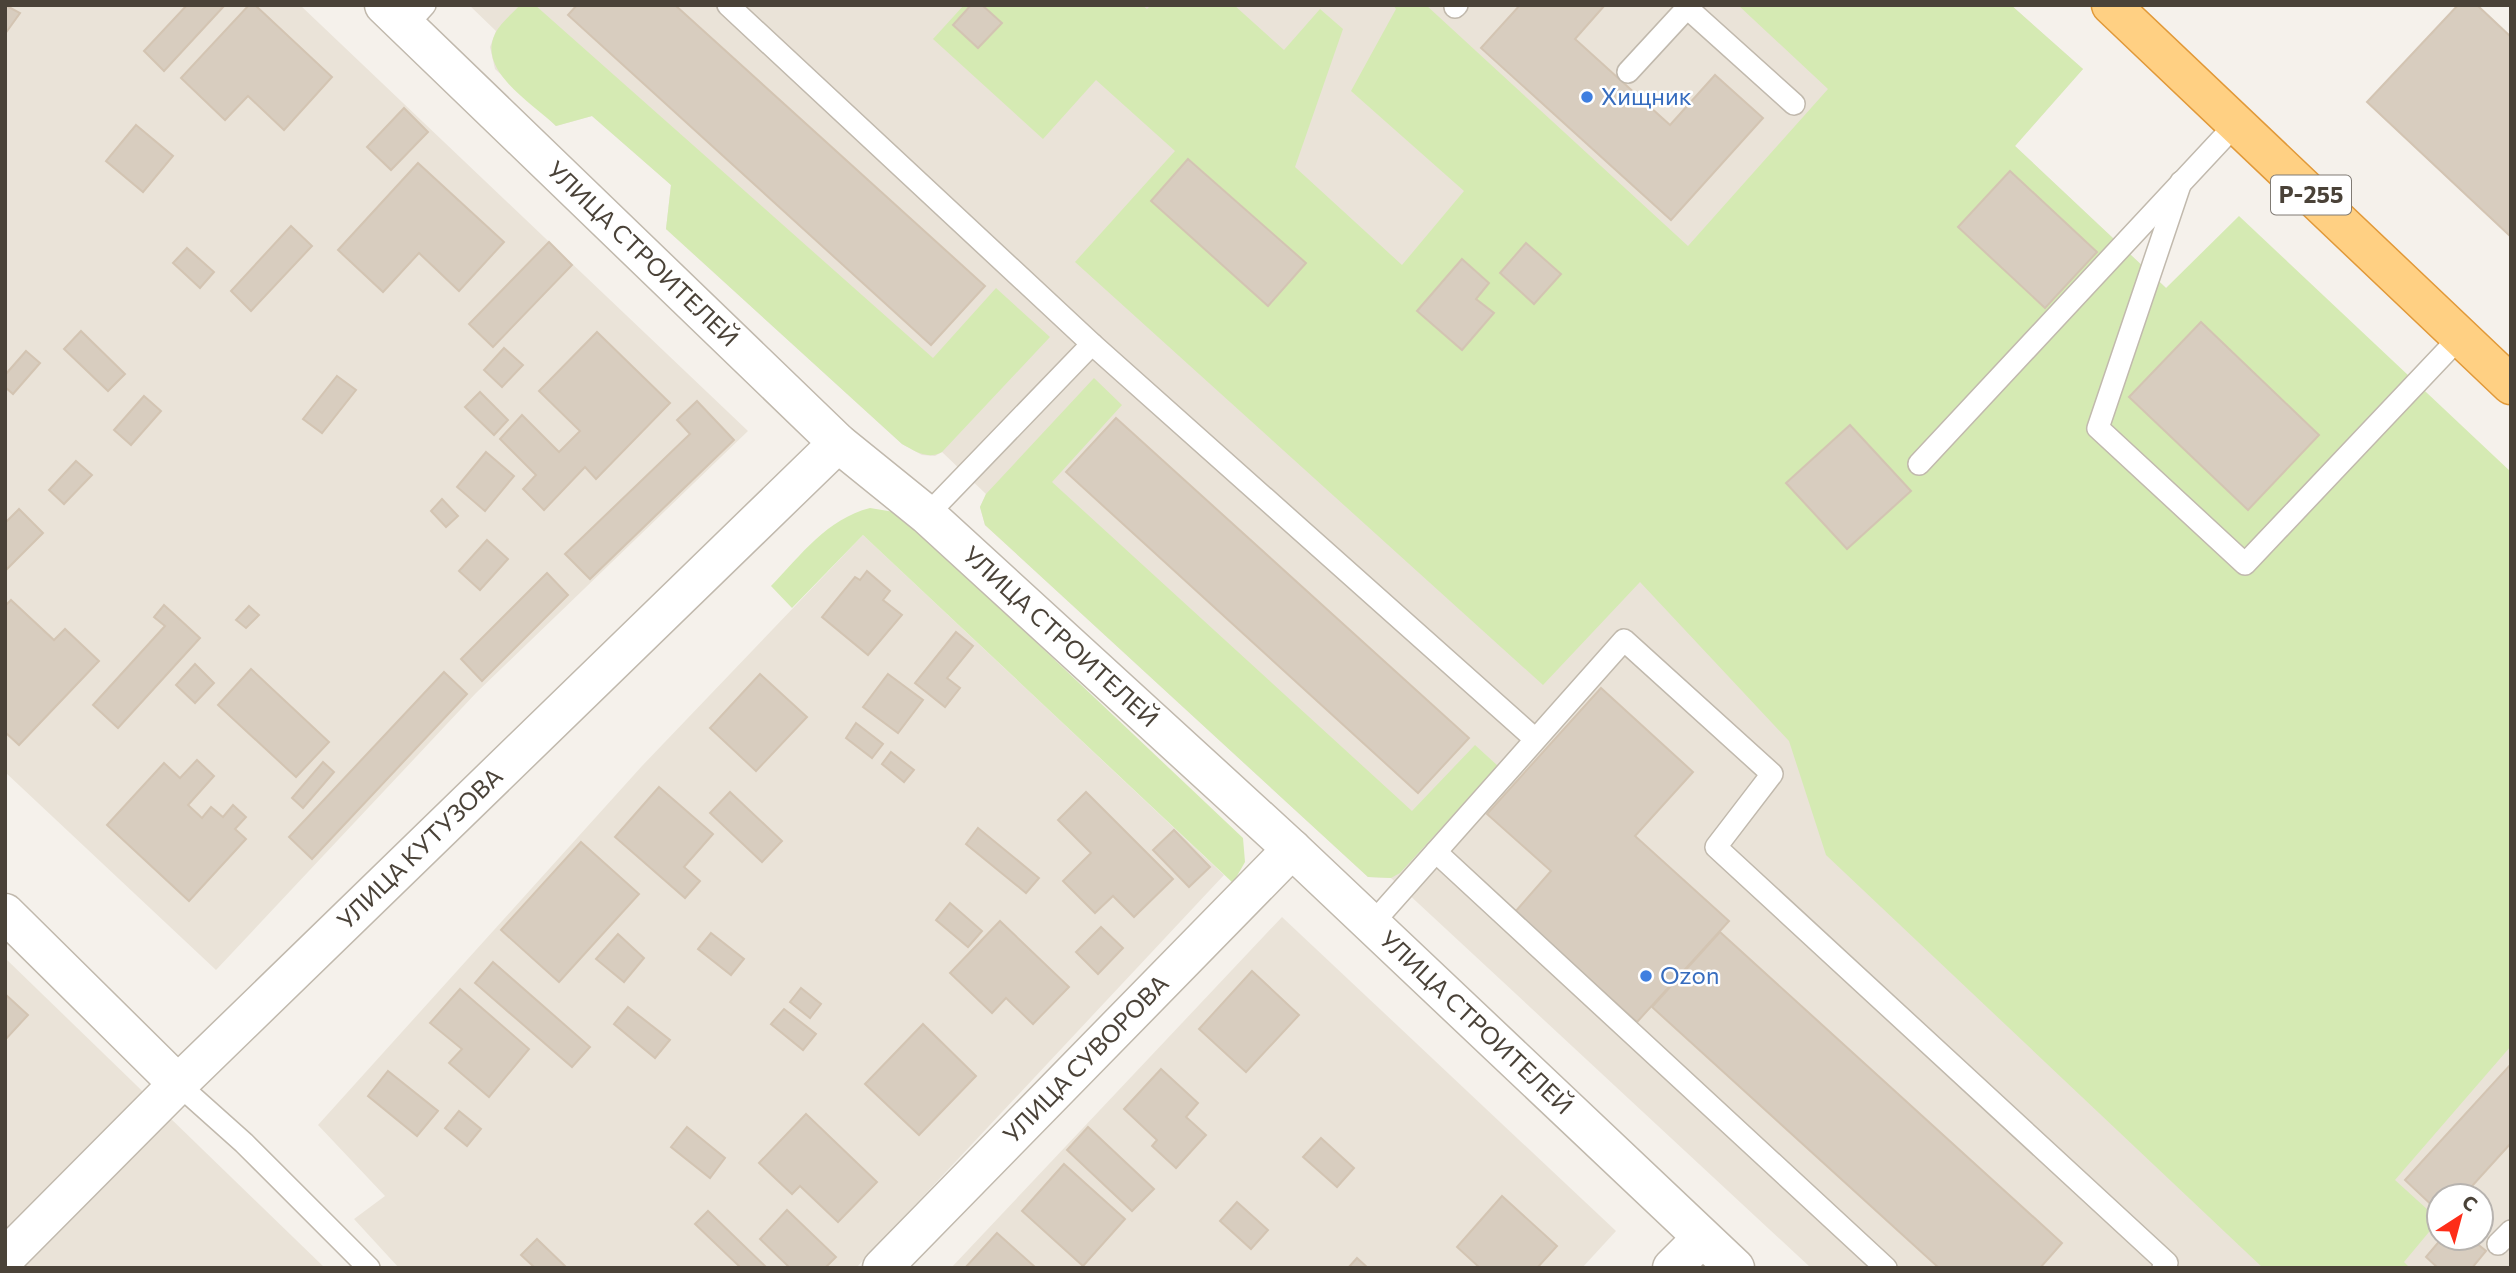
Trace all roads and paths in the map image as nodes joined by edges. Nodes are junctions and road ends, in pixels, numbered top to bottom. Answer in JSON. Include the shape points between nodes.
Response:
{"nodes":[{"id":1,"x":728,"y":5,"type":"edge"},
{"id":2,"x":2111,"y":5,"type":"edge"},
{"id":3,"x":1685,"y":7,"type":"edge"},
{"id":4,"x":405,"y":12,"type":"edge"},
{"id":5,"x":1628,"y":72,"type":"dead end"},
{"id":6,"x":1794,"y":104,"type":"dead end"},
{"id":7,"x":2236,"y":124,"type":"junction"},
{"id":8,"x":2181,"y":183,"type":"junction"},
{"id":9,"x":2460,"y":337,"type":"junction"},
{"id":10,"x":1093,"y":344,"type":"junction"},
{"id":11,"x":2511,"y":385,"type":"edge"},
{"id":12,"x":838,"y":443,"type":"junction"},
{"id":13,"x":1919,"y":464,"type":"dead end"},
{"id":14,"x":927,"y":515,"type":"junction"},
{"id":15,"x":1534,"y":738,"type":"junction"},
{"id":16,"x":1292,"y":849,"type":"junction"},
{"id":17,"x":1436,"y":852,"type":"junction"},
{"id":18,"x":5,"y":913,"type":"edge"},
{"id":19,"x":1371,"y":925,"type":"junction"},
{"id":20,"x":177,"y":1084,"type":"junction"},
{"id":21,"x":1702,"y":1238,"type":"junction"},
{"id":22,"x":5,"y":1258,"type":"edge"},
{"id":23,"x":369,"y":1268,"type":"edge"},
{"id":24,"x":882,"y":1268,"type":"edge"},
{"id":25,"x":1672,"y":1268,"type":"edge"},
{"id":26,"x":1735,"y":1268,"type":"edge"},
{"id":27,"x":1886,"y":1268,"type":"edge"},
{"id":28,"x":2163,"y":1268,"type":"edge"}],
"edges":[{"from":1,"to":10,"type":"lane"},
{"from":2,"to":7,"type":"highway","number":"Р-255"},
{"from":3,"to":5,"type":"lane"},
{"from":3,"to":6,"type":"lane"},
{"from":4,"to":12,"type":"street","name":"УЛИЦА СТРОИТЕЛЕЙ"},
{"from":7,"to":8,"type":"lane"},
{"from":7,"to":9,"type":"highway","number":"Р-255"},
{"from":8,"to":9,"type":"lane","via":[[2098,428],[2245,564]]},
{"from":8,"to":13,"type":"lane"},
{"from":9,"to":11,"type":"highway","number":"Р-255"},
{"from":10,"to":14,"type":"lane"},
{"from":10,"to":15,"type":"lane"},
{"from":12,"to":14,"type":"street","name":"УЛИЦА СТРОИТЕЛЕЙ"},
{"from":12,"to":20,"type":"street","name":"УЛИЦА КУТУЗОВА"},
{"from":14,"to":16,"type":"street","name":"УЛИЦА СТРОИТЕЛЕЙ"},
{"from":15,"to":17,"type":"lane"},
{"from":15,"to":28,"type":"lane","via":[[1624,640],[1772,774],[1716,847],[2167,1263]]},
{"from":16,"to":19,"type":"street","name":"УЛИЦА СТРОИТЕЛЕЙ"},
{"from":16,"to":24,"type":"street","name":"УЛИЦА СУВОРОВА"},
{"from":17,"to":19,"type":"lane"},
{"from":17,"to":27,"type":"lane"},
{"from":18,"to":20,"type":"street"},
{"from":19,"to":21,"type":"street","name":"УЛИЦА СТРОИТЕЛЕЙ"},
{"from":20,"to":22,"type":"street","name":"УЛИЦА КУТУЗОВА"},
{"from":20,"to":23,"type":"lane","via":[[244,1143]]},
{"from":21,"to":25,"type":"street"},
{"from":21,"to":26,"type":"street","name":"УЛИЦА СТРОИТЕЛЕЙ"}]}
